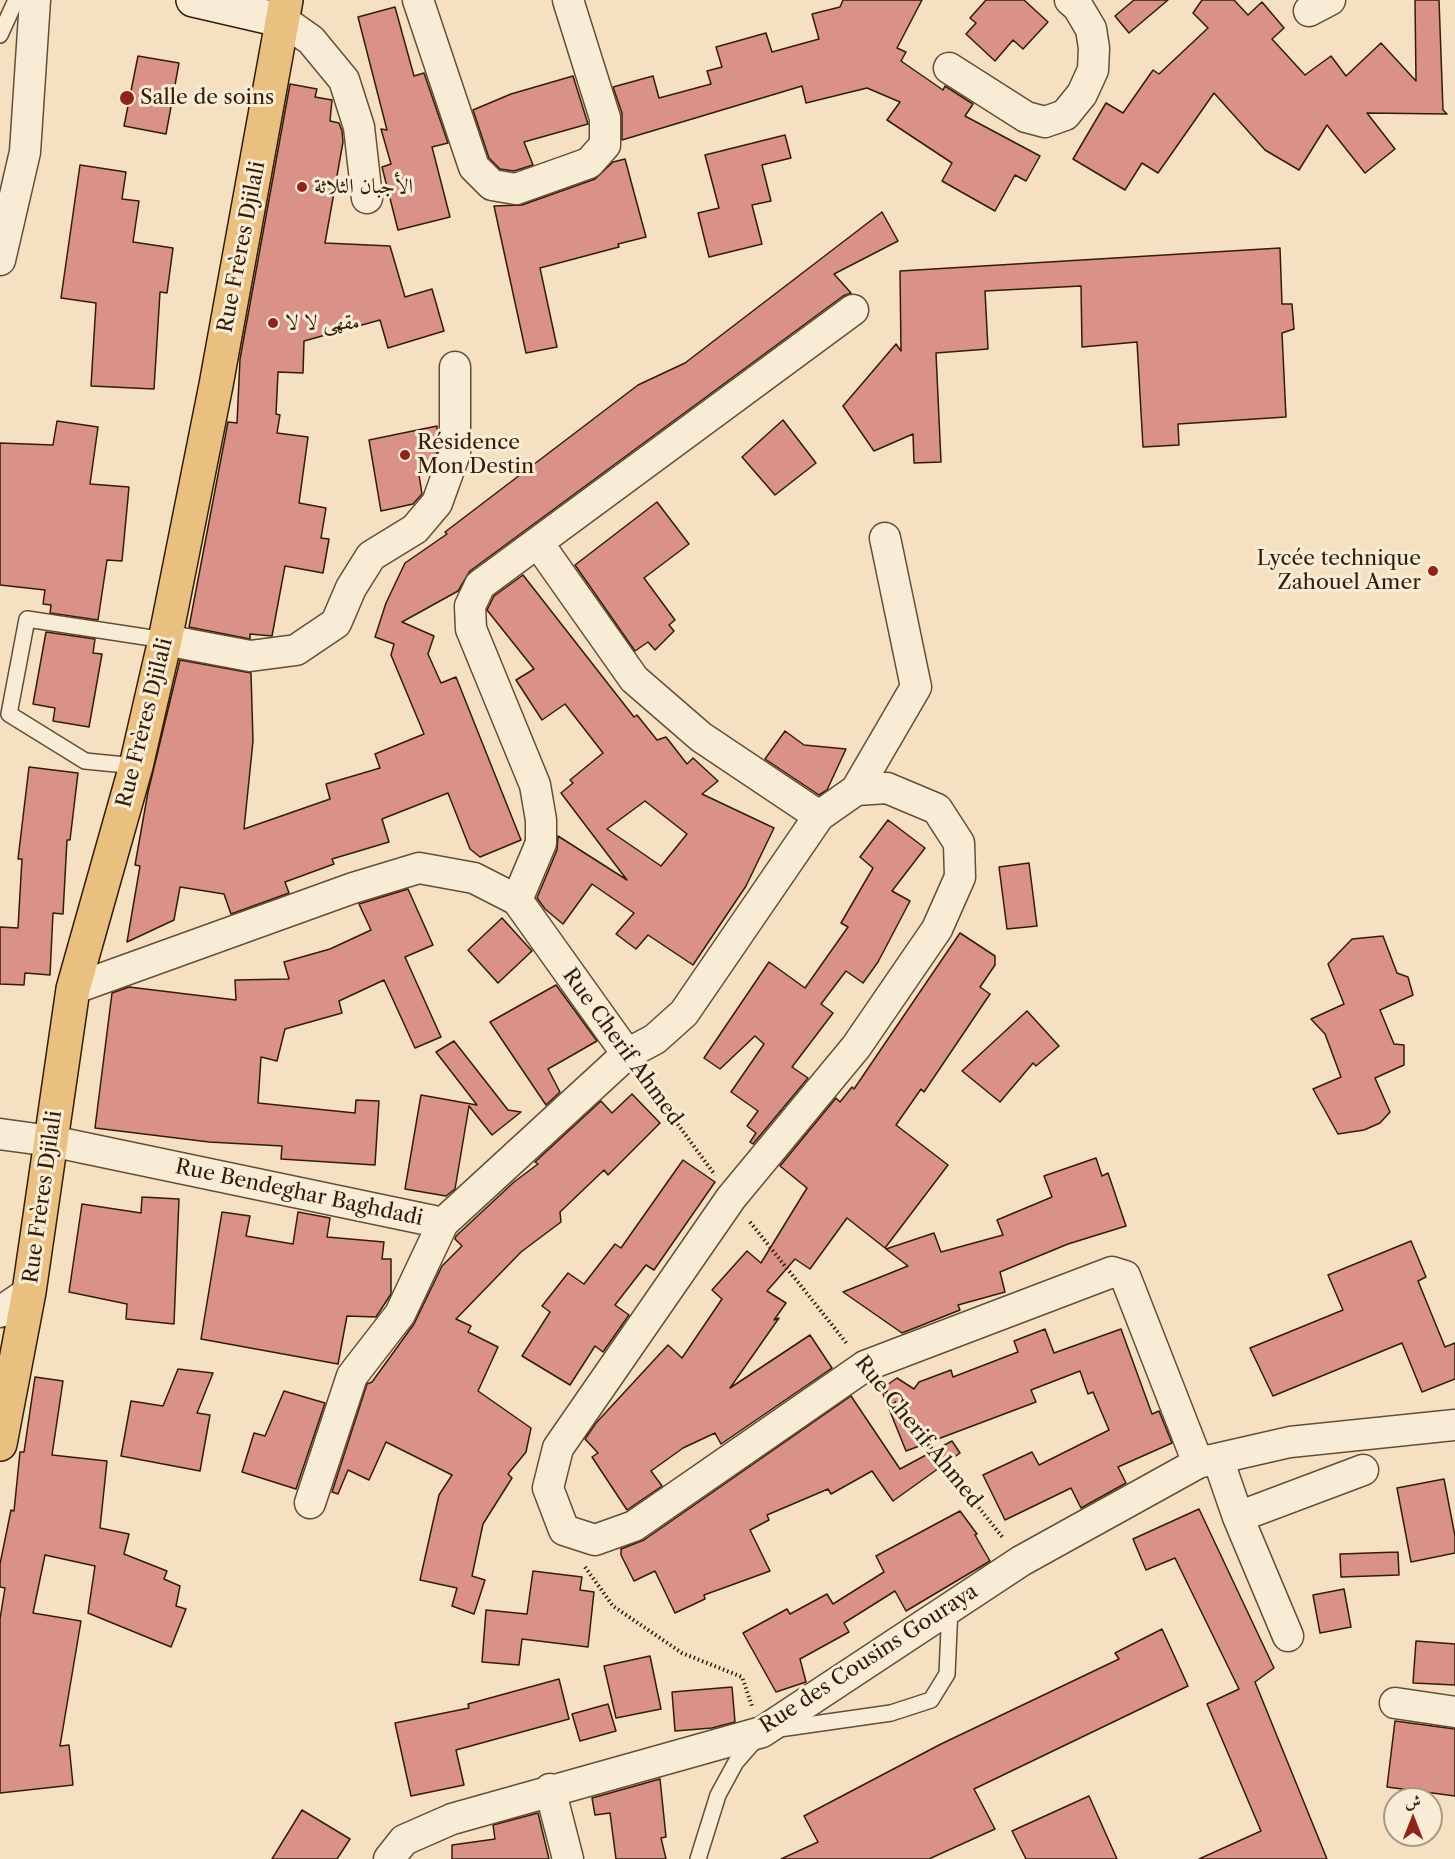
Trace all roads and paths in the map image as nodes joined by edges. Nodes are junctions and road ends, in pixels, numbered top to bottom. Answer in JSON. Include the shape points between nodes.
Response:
{"nodes":[{"id":1,"x":16,"y":0,"type":"edge"},
{"id":2,"x":34,"y":0,"type":"edge"},
{"id":3,"x":193,"y":0,"type":"edge"},
{"id":4,"x":418,"y":0,"type":"edge"},
{"id":5,"x":568,"y":0,"type":"edge"},
{"id":6,"x":1070,"y":0,"type":"edge"},
{"id":7,"x":285,"y":10,"type":"edge"},
{"id":8,"x":0,"y":35,"type":"edge"},
{"id":9,"x":949,"y":68,"type":"dead end"},
{"id":10,"x":367,"y":198,"type":"dead end"},
{"id":11,"x":0,"y":260,"type":"edge"},
{"id":12,"x":853,"y":310,"type":"dead end"},
{"id":13,"x":455,"y":367,"type":"dead end"},
{"id":14,"x":885,"y":538,"type":"dead end"},
{"id":15,"x":538,"y":543,"type":"junction"},
{"id":16,"x":165,"y":640,"type":"junction"},
{"id":17,"x":136,"y":766,"type":"junction"},
{"id":18,"x":856,"y":790,"type":"junction"},
{"id":19,"x":819,"y":816,"type":"junction"},
{"id":20,"x":517,"y":900,"type":"junction"},
{"id":21,"x":73,"y":989,"type":"junction"},
{"id":22,"x":627,"y":1054,"type":"junction"},
{"id":23,"x":0,"y":1134,"type":"edge"},
{"id":24,"x":51,"y":1142,"type":"junction"},
{"id":25,"x":731,"y":1198,"type":"junction"},
{"id":26,"x":443,"y":1223,"type":"junction"},
{"id":27,"x":29,"y":1292,"type":"junction"},
{"id":28,"x":0,"y":1312,"type":"edge"},
{"id":29,"x":865,"y":1366,"type":"junction"},
{"id":30,"x":5,"y":1393,"type":"edge"},
{"id":31,"x":1455,"y":1425,"type":"edge"},
{"id":32,"x":0,"y":1444,"type":"edge"},
{"id":33,"x":1208,"y":1461,"type":"junction"},
{"id":34,"x":1363,"y":1470,"type":"dead end"},
{"id":35,"x":310,"y":1503,"type":"dead end"},
{"id":36,"x":1238,"y":1517,"type":"junction"},
{"id":37,"x":564,"y":1530,"type":"junction"},
{"id":38,"x":1021,"y":1561,"type":"junction"},
{"id":39,"x":950,"y":1607,"type":"junction"},
{"id":40,"x":1288,"y":1636,"type":"dead end"},
{"id":41,"x":1395,"y":1703,"type":"dead end"},
{"id":42,"x":1455,"y":1712,"type":"edge"},
{"id":43,"x":762,"y":1732,"type":"junction"},
{"id":44,"x":550,"y":1789,"type":"junction"},
{"id":45,"x":389,"y":1859,"type":"edge"},
{"id":46,"x":568,"y":1859,"type":"edge"},
{"id":47,"x":698,"y":1859,"type":"edge"}],
"edges":[{"from":1,"to":8,"type":"lane"},
{"from":2,"to":11,"type":"street","via":[[26,152]]},
{"from":3,"to":7,"type":"street"},
{"from":4,"to":5,"type":"street","via":[[474,167],[492,185],[516,189],[589,163],[605,145],[605,118]]},
{"from":6,"to":9,"type":"street","via":[[1091,29],[1094,48],[1093,70],[1082,94],[1065,116],[1045,122],[1026,117]]},
{"from":7,"to":10,"type":"street","via":[[344,80],[359,127]]},
{"from":7,"to":16,"type":"main road","name":"Rue Frères Djilali"},
{"from":12,"to":15,"type":"street"},
{"from":13,"to":16,"type":"street","via":[[455,453],[437,502],[415,529],[371,556],[336,623],[296,650],[250,656]]},
{"from":14,"to":18,"type":"street","via":[[916,687]]},
{"from":15,"to":19,"type":"street","via":[[634,679],[701,737]]},
{"from":15,"to":20,"type":"street","via":[[480,585],[470,606],[471,629],[535,785],[541,820],[541,843]]},
{"from":16,"to":17,"type":"main road","name":"Rue Frères Djilali"},
{"from":16,"to":17,"type":"lane","via":[[27,619],[9,714],[85,761]]},
{"from":17,"to":21,"type":"main road","name":"Rue Frères Djilali"},
{"from":18,"to":19,"type":"street"},
{"from":18,"to":25,"type":"street","via":[[887,788],[937,809],[959,843],[960,877],[938,929],[856,1047]]},
{"from":19,"to":22,"type":"street","name":"Rue Bendeghar Baghdadi","via":[[684,1013],[655,1039]]},
{"from":20,"to":21,"type":"street","name":"Rue Cherif Ahmed","via":[[474,878],[419,868]]},
{"from":20,"to":22,"type":"street","name":"Rue Cherif Ahmed"},
{"from":21,"to":24,"type":"main road","name":"Rue Frères Djilali"},
{"from":22,"to":25,"type":"path","name":"Rue Cherif Ahmed"},
{"from":22,"to":26,"type":"street","name":"Rue Bendeghar Baghdadi"},
{"from":23,"to":24,"type":"street","name":"Rue Bendeghar Baghdadi"},
{"from":24,"to":26,"type":"street","name":"Rue Bendeghar Baghdadi"},
{"from":24,"to":27,"type":"main road","name":"Rue Frères Djilali"},
{"from":25,"to":29,"type":"path","name":"Rue Cherif Ahmed"},
{"from":25,"to":37,"type":"street","via":[[558,1448],[548,1488]]},
{"from":26,"to":35,"type":"street","via":[[400,1314],[352,1376]]},
{"from":27,"to":28,"type":"street"},
{"from":27,"to":30,"type":"main road","name":"Rue Frères Djilali"},
{"from":29,"to":33,"type":"street","via":[[1112,1272],[1125,1276]]},
{"from":29,"to":37,"type":"street","via":[[634,1526],[595,1540]]},
{"from":29,"to":38,"type":"path","name":"Rue Cherif Ahmed"},
{"from":30,"to":32,"type":"main road","name":"Rue Frères Djilali"},
{"from":31,"to":33,"type":"street","name":"Rue des Cousins Gouraya","via":[[1290,1442]]},
{"from":33,"to":36,"type":"street"},
{"from":33,"to":38,"type":"street","name":"Rue des Cousins Gouraya"},
{"from":34,"to":36,"type":"street"},
{"from":36,"to":40,"type":"street"},
{"from":37,"to":43,"type":"path","via":[[590,1576],[613,1606],[682,1653],[742,1677]]},
{"from":38,"to":39,"type":"street","name":"Rue des Cousins Gouraya"},
{"from":39,"to":43,"type":"street","name":"Rue des Cousins Gouraya"},
{"from":39,"to":43,"type":"lane","via":[[947,1674],[931,1700],[891,1713]]},
{"from":41,"to":42,"type":"street"},
{"from":43,"to":44,"type":"street","name":"Rue des Cousins Gouraya"},
{"from":43,"to":47,"type":"lane","via":[[736,1762],[718,1795]]},
{"from":44,"to":45,"type":"street","name":"Rue des Cousins Gouraya","via":[[452,1819],[404,1840]]},
{"from":44,"to":46,"type":"street"}]}
